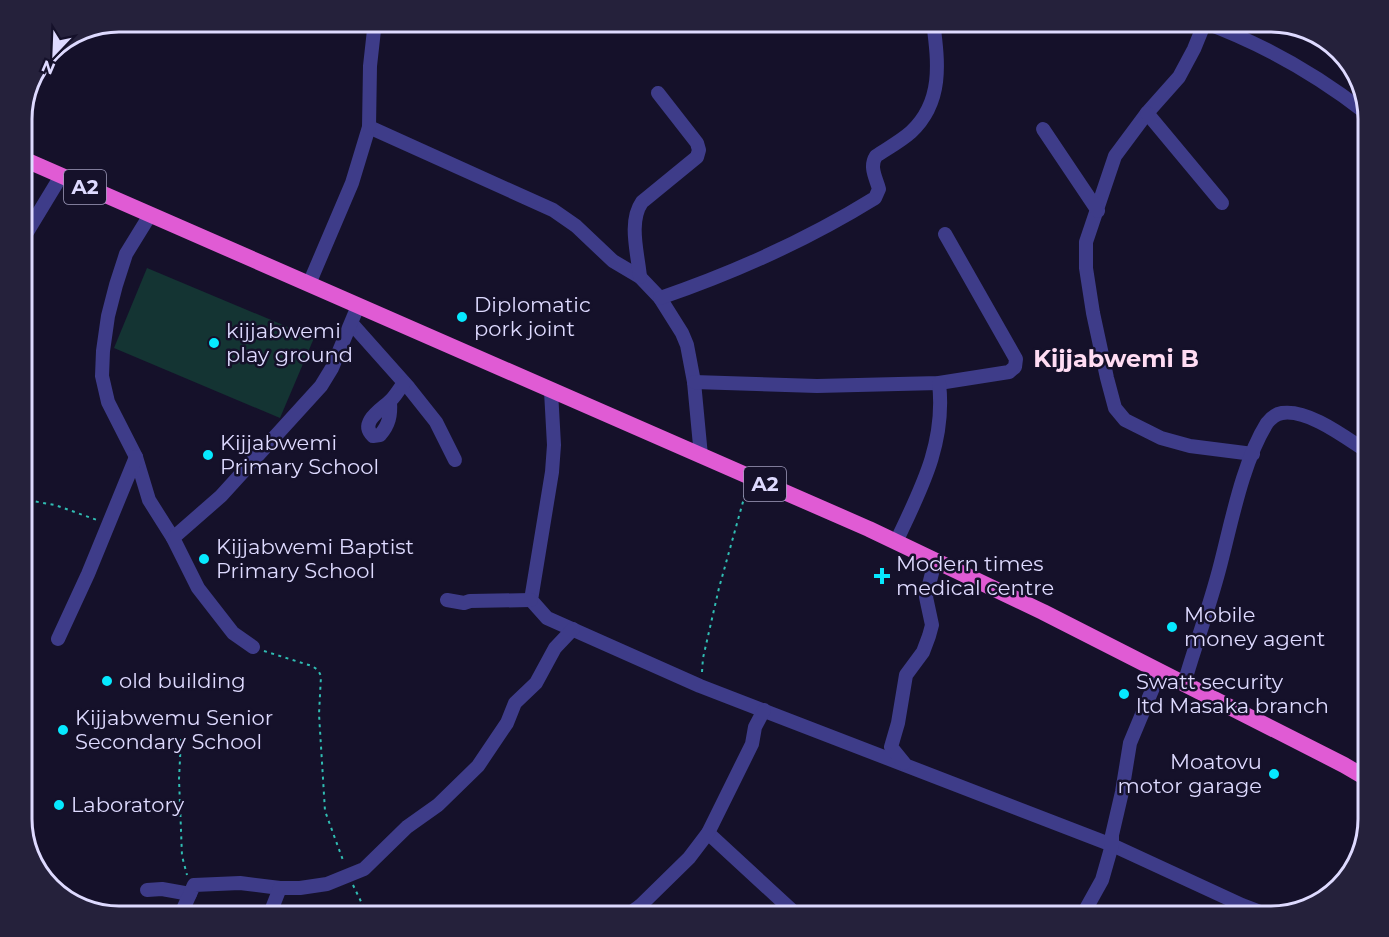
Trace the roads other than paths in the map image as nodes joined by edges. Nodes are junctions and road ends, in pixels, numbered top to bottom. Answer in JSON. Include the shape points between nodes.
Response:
{"nodes":[{"id":1,"x":374,"y":32,"type":"edge"},
{"id":2,"x":935,"y":32,"type":"edge"},
{"id":3,"x":1199,"y":32,"type":"edge"},
{"id":4,"x":1226,"y":32,"type":"edge"},
{"id":5,"x":658,"y":93,"type":"dead end"},
{"id":6,"x":1357,"y":105,"type":"edge"},
{"id":7,"x":1147,"y":113,"type":"junction"},
{"id":8,"x":369,"y":127,"type":"junction"},
{"id":9,"x":1042,"y":129,"type":"dead end"},
{"id":10,"x":32,"y":163,"type":"edge"},
{"id":11,"x":61,"y":176,"type":"junction"},
{"id":12,"x":1222,"y":204,"type":"dead end"},
{"id":13,"x":1098,"y":211,"type":"junction"},
{"id":14,"x":150,"y":215,"type":"junction"},
{"id":15,"x":32,"y":224,"type":"edge"},
{"id":16,"x":945,"y":234,"type":"dead end"},
{"id":17,"x":640,"y":277,"type":"junction"},
{"id":18,"x":309,"y":284,"type":"junction"},
{"id":19,"x":660,"y":298,"type":"junction"},
{"id":20,"x":358,"y":306,"type":"junction"},
{"id":21,"x":352,"y":324,"type":"junction"},
{"id":22,"x":694,"y":382,"type":"junction"},
{"id":23,"x":404,"y":383,"type":"junction"},
{"id":24,"x":939,"y":383,"type":"junction"},
{"id":25,"x":551,"y":390,"type":"junction"},
{"id":26,"x":390,"y":402,"type":"dead end"},
{"id":27,"x":1358,"y":446,"type":"edge"},
{"id":28,"x":1253,"y":454,"type":"junction"},
{"id":29,"x":701,"y":456,"type":"junction"},
{"id":30,"x":136,"y":457,"type":"junction"},
{"id":31,"x":455,"y":460,"type":"dead end"},
{"id":32,"x":173,"y":538,"type":"junction"},
{"id":33,"x":896,"y":542,"type":"junction"},
{"id":34,"x":935,"y":561,"type":"junction"},
{"id":35,"x":447,"y":600,"type":"dead end"},
{"id":36,"x":531,"y":600,"type":"junction"},
{"id":37,"x":573,"y":629,"type":"junction"},
{"id":38,"x":58,"y":639,"type":"dead end"},
{"id":39,"x":253,"y":647,"type":"road end"},
{"id":40,"x":1160,"y":671,"type":"junction"},
{"id":41,"x":1184,"y":684,"type":"junction"},
{"id":42,"x":764,"y":710,"type":"junction"},
{"id":43,"x":904,"y":763,"type":"junction"},
{"id":44,"x":1358,"y":773,"type":"edge"},
{"id":45,"x":708,"y":833,"type":"junction"},
{"id":46,"x":1112,"y":845,"type":"junction"},
{"id":47,"x":280,"y":888,"type":"junction"},
{"id":48,"x":147,"y":890,"type":"dead end"},
{"id":49,"x":192,"y":890,"type":"junction"},
{"id":50,"x":185,"y":906,"type":"edge"},
{"id":51,"x":273,"y":906,"type":"edge"},
{"id":52,"x":646,"y":906,"type":"edge"},
{"id":53,"x":787,"y":906,"type":"edge"},
{"id":54,"x":1088,"y":906,"type":"edge"},
{"id":55,"x":1245,"y":906,"type":"edge"}],
"edges":[{"from":1,"to":8,"type":"street"},
{"from":2,"to":19,"type":"street","via":[[938,57],[932,101],[909,134],[876,156],[873,169],[879,189],[875,198],[803,239],[723,276]]},
{"from":3,"to":7,"type":"street","via":[[1179,77]]},
{"from":4,"to":6,"type":"street","via":[[1264,48]]},
{"from":5,"to":17,"type":"street","via":[[699,150],[697,157],[636,211]]},
{"from":7,"to":12,"type":"street"},
{"from":7,"to":13,"type":"street","via":[[1115,156]]},
{"from":8,"to":17,"type":"street","via":[[553,210],[613,261]]},
{"from":8,"to":18,"type":"street","via":[[352,183]]},
{"from":9,"to":13,"type":"street"},
{"from":10,"to":11,"type":"highway","number":"A2"},
{"from":11,"to":14,"type":"highway","number":"A2"},
{"from":11,"to":15,"type":"street"},
{"from":13,"to":28,"type":"street","via":[[1086,242],[1086,268],[1115,408],[1125,420],[1161,438]]},
{"from":14,"to":18,"type":"highway","number":"A2"},
{"from":14,"to":30,"type":"street","via":[[126,254],[108,316],[103,351],[102,376],[108,402]]},
{"from":16,"to":24,"type":"street","via":[[1016,359],[1009,372]]},
{"from":17,"to":19,"type":"street"},
{"from":18,"to":20,"type":"highway","number":"A2"},
{"from":19,"to":22,"type":"street","via":[[687,345]]},
{"from":20,"to":21,"type":"street"},
{"from":20,"to":25,"type":"highway","number":"A2"},
{"from":21,"to":23,"type":"street"},
{"from":21,"to":32,"type":"street","via":[[332,368],[311,398],[221,496]]},
{"from":22,"to":24,"type":"street","via":[[817,386]]},
{"from":22,"to":29,"type":"street"},
{"from":23,"to":26,"type":"street"},
{"from":23,"to":31,"type":"street","via":[[435,422]]},
{"from":24,"to":33,"type":"street","via":[[941,405],[933,457]]},
{"from":25,"to":29,"type":"highway","number":"A2"},
{"from":25,"to":36,"type":"street","via":[[552,472]]},
{"from":27,"to":28,"type":"street","via":[[1319,422],[1281,413],[1268,421]]},
{"from":28,"to":41,"type":"street"},
{"from":29,"to":33,"type":"highway","number":"A2"},
{"from":30,"to":32,"type":"street","via":[[149,500]]},
{"from":30,"to":38,"type":"street"},
{"from":32,"to":39,"type":"street","via":[[198,588],[232,633]]},
{"from":33,"to":34,"type":"highway","number":"A2"},
{"from":34,"to":40,"type":"highway","number":"A2"},
{"from":34,"to":43,"type":"street","via":[[926,597],[932,625],[923,652],[906,675],[891,747]]},
{"from":35,"to":36,"type":"street"},
{"from":36,"to":37,"type":"street","via":[[547,618]]},
{"from":37,"to":42,"type":"street"},
{"from":37,"to":47,"type":"street","via":[[555,648],[536,683],[515,703],[507,723],[477,766],[438,806],[407,827],[371,864],[348,877],[327,884]]},
{"from":40,"to":41,"type":"highway","number":"A2"},
{"from":40,"to":46,"type":"street","via":[[1130,743]]},
{"from":41,"to":44,"type":"highway","number":"A2"},
{"from":42,"to":43,"type":"street"},
{"from":42,"to":45,"type":"street","via":[[752,744]]},
{"from":43,"to":46,"type":"street"},
{"from":45,"to":52,"type":"street"},
{"from":45,"to":53,"type":"street"},
{"from":46,"to":54,"type":"street","via":[[1102,880]]},
{"from":46,"to":55,"type":"street"},
{"from":47,"to":49,"type":"street","via":[[240,884]]},
{"from":47,"to":51,"type":"street"},
{"from":48,"to":49,"type":"street"},
{"from":49,"to":50,"type":"street"}]}
